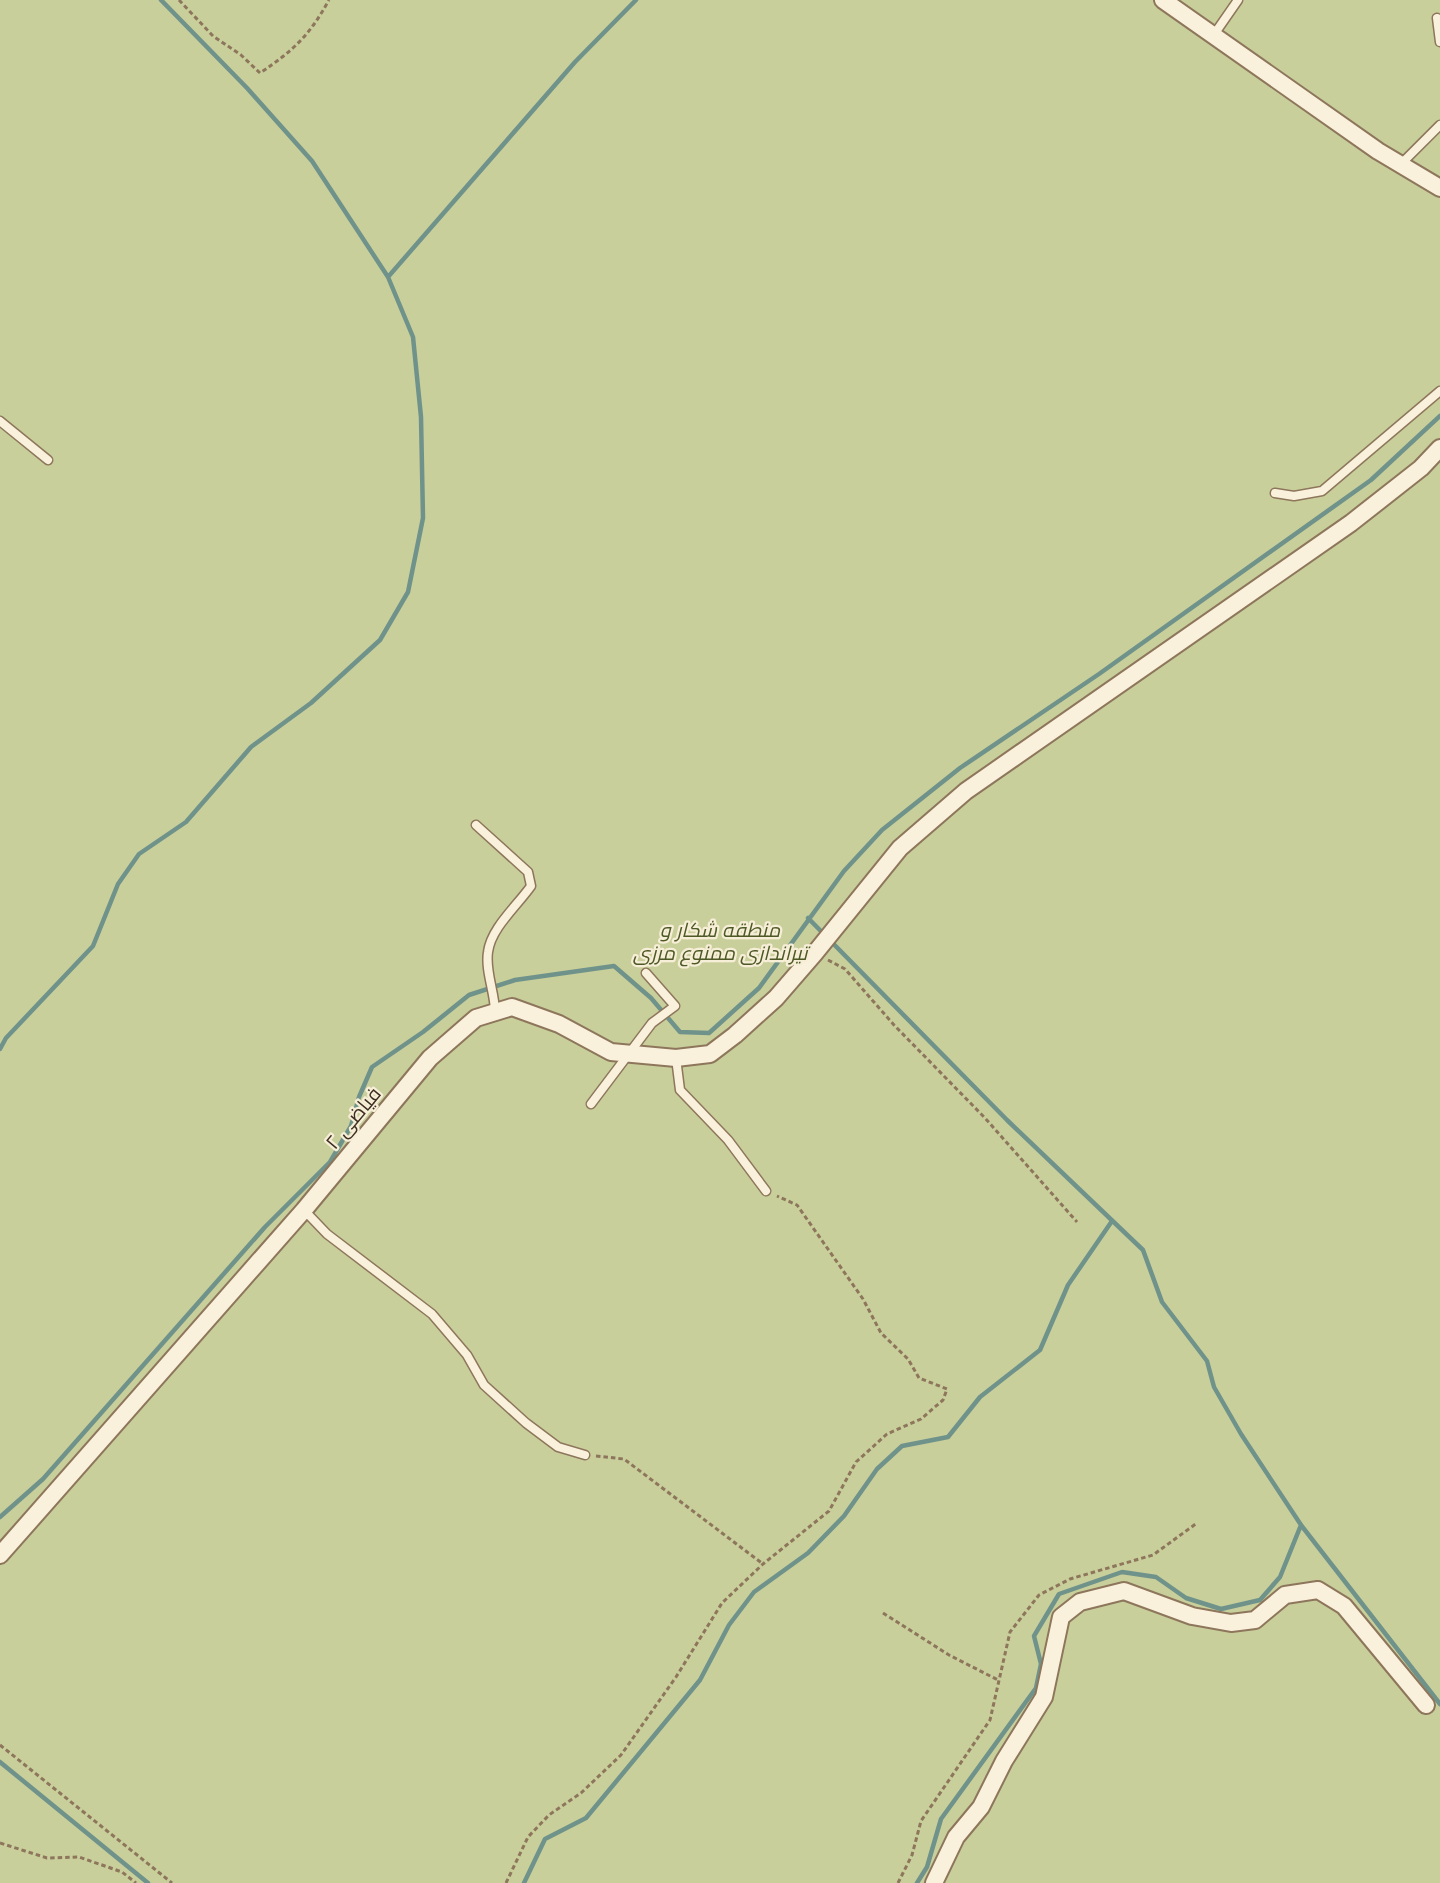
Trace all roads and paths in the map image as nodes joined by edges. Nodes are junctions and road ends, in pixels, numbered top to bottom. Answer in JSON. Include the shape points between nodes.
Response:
{"nodes":[{"id":1,"x":179,"y":0,"type":"edge"},
{"id":2,"x":329,"y":0,"type":"edge"},
{"id":3,"x":1163,"y":0,"type":"edge"},
{"id":4,"x":1238,"y":0,"type":"edge"},
{"id":5,"x":1437,"y":18,"type":"dead end"},
{"id":6,"x":1213,"y":36,"type":"junction"},
{"id":7,"x":1440,"y":42,"type":"edge"},
{"id":8,"x":1440,"y":125,"type":"edge"},
{"id":9,"x":1401,"y":164,"type":"junction"},
{"id":10,"x":1440,"y":188,"type":"edge"},
{"id":11,"x":1440,"y":391,"type":"edge"},
{"id":12,"x":0,"y":421,"type":"edge"},
{"id":13,"x":1440,"y":448,"type":"edge"},
{"id":14,"x":48,"y":460,"type":"dead end"},
{"id":15,"x":1275,"y":493,"type":"dead end"},
{"id":16,"x":476,"y":825,"type":"dead end"},
{"id":17,"x":820,"y":948,"type":"junction"},
{"id":18,"x":646,"y":973,"type":"dead end"},
{"id":19,"x":495,"y":1012,"type":"junction"},
{"id":20,"x":631,"y":1054,"type":"junction"},
{"id":21,"x":676,"y":1058,"type":"junction"},
{"id":22,"x":591,"y":1104,"type":"dead end"},
{"id":23,"x":766,"y":1191,"type":"joint"},
{"id":24,"x":304,"y":1210,"type":"junction"},
{"id":25,"x":1077,"y":1222,"type":"dead end"},
{"id":26,"x":585,"y":1455,"type":"joint"},
{"id":27,"x":1197,"y":1523,"type":"dead end"},
{"id":28,"x":0,"y":1555,"type":"edge"},
{"id":29,"x":763,"y":1564,"type":"junction"},
{"id":30,"x":883,"y":1613,"type":"dead end"},
{"id":31,"x":998,"y":1680,"type":"junction"},
{"id":32,"x":1426,"y":1705,"type":"dead end"},
{"id":33,"x":0,"y":1745,"type":"edge"},
{"id":34,"x":0,"y":1843,"type":"edge"},
{"id":35,"x":136,"y":1883,"type":"edge"},
{"id":36,"x":172,"y":1883,"type":"edge"},
{"id":37,"x":506,"y":1883,"type":"edge"},
{"id":38,"x":898,"y":1883,"type":"edge"},
{"id":39,"x":934,"y":1883,"type":"edge"}],
"edges":[{"from":1,"to":2,"type":"path","via":[[213,36],[260,73],[294,50]]},
{"from":3,"to":6,"type":"street"},
{"from":4,"to":6,"type":"lane"},
{"from":5,"to":7,"type":"lane"},
{"from":6,"to":9,"type":"street"},
{"from":8,"to":9,"type":"lane"},
{"from":9,"to":10,"type":"street"},
{"from":11,"to":15,"type":"lane","via":[[1322,491],[1294,496]]},
{"from":12,"to":14,"type":"lane"},
{"from":13,"to":17,"type":"street","name":"فیاضی ۲","via":[[1421,468],[1351,523],[966,791],[900,848]]},
{"from":16,"to":19,"type":"lane","via":[[528,872],[531,886],[493,936],[487,953]]},
{"from":17,"to":21,"type":"street","name":"فیاضی ۲","via":[[776,998],[735,1035],[710,1054]]},
{"from":17,"to":25,"type":"path","via":[[845,969],[985,1118]]},
{"from":18,"to":20,"type":"lane","via":[[675,1006],[652,1023]]},
{"from":19,"to":20,"type":"street","name":"فیاضی ۲","via":[[512,1007],[559,1024],[611,1052]]},
{"from":19,"to":24,"type":"street","name":"فیاضی ۲","via":[[476,1018],[430,1058]]},
{"from":20,"to":21,"type":"street","name":"فیاضی ۲"},
{"from":20,"to":22,"type":"lane"},
{"from":21,"to":23,"type":"lane","via":[[680,1090],[728,1140]]},
{"from":23,"to":29,"type":"path","via":[[797,1205],[863,1299],[881,1333],[908,1359],[919,1378],[947,1389],[943,1400],[921,1419],[887,1434],[856,1462],[830,1512]]},
{"from":24,"to":26,"type":"lane","via":[[327,1234],[432,1314],[467,1354],[484,1386],[526,1423],[558,1447]]},
{"from":24,"to":28,"type":"street","name":"فیاضی ۲"},
{"from":26,"to":29,"type":"path","via":[[624,1459]]},
{"from":27,"to":31,"type":"path","via":[[1154,1555],[1070,1579],[1039,1595],[1010,1632]]},
{"from":29,"to":37,"type":"path","via":[[722,1603],[621,1755],[528,1837]]},
{"from":30,"to":31,"type":"path","via":[[949,1655]]},
{"from":31,"to":38,"type":"path","via":[[990,1720],[921,1821],[912,1855]]},
{"from":32,"to":39,"type":"street","via":[[1344,1606],[1318,1590],[1285,1595],[1255,1620],[1231,1623],[1192,1616],[1124,1591],[1080,1602],[1062,1617],[1044,1697],[1004,1761],[981,1808],[956,1837]]},
{"from":33,"to":36,"type":"path"},
{"from":34,"to":35,"type":"path","via":[[47,1858],[80,1857],[123,1872]]}]}
